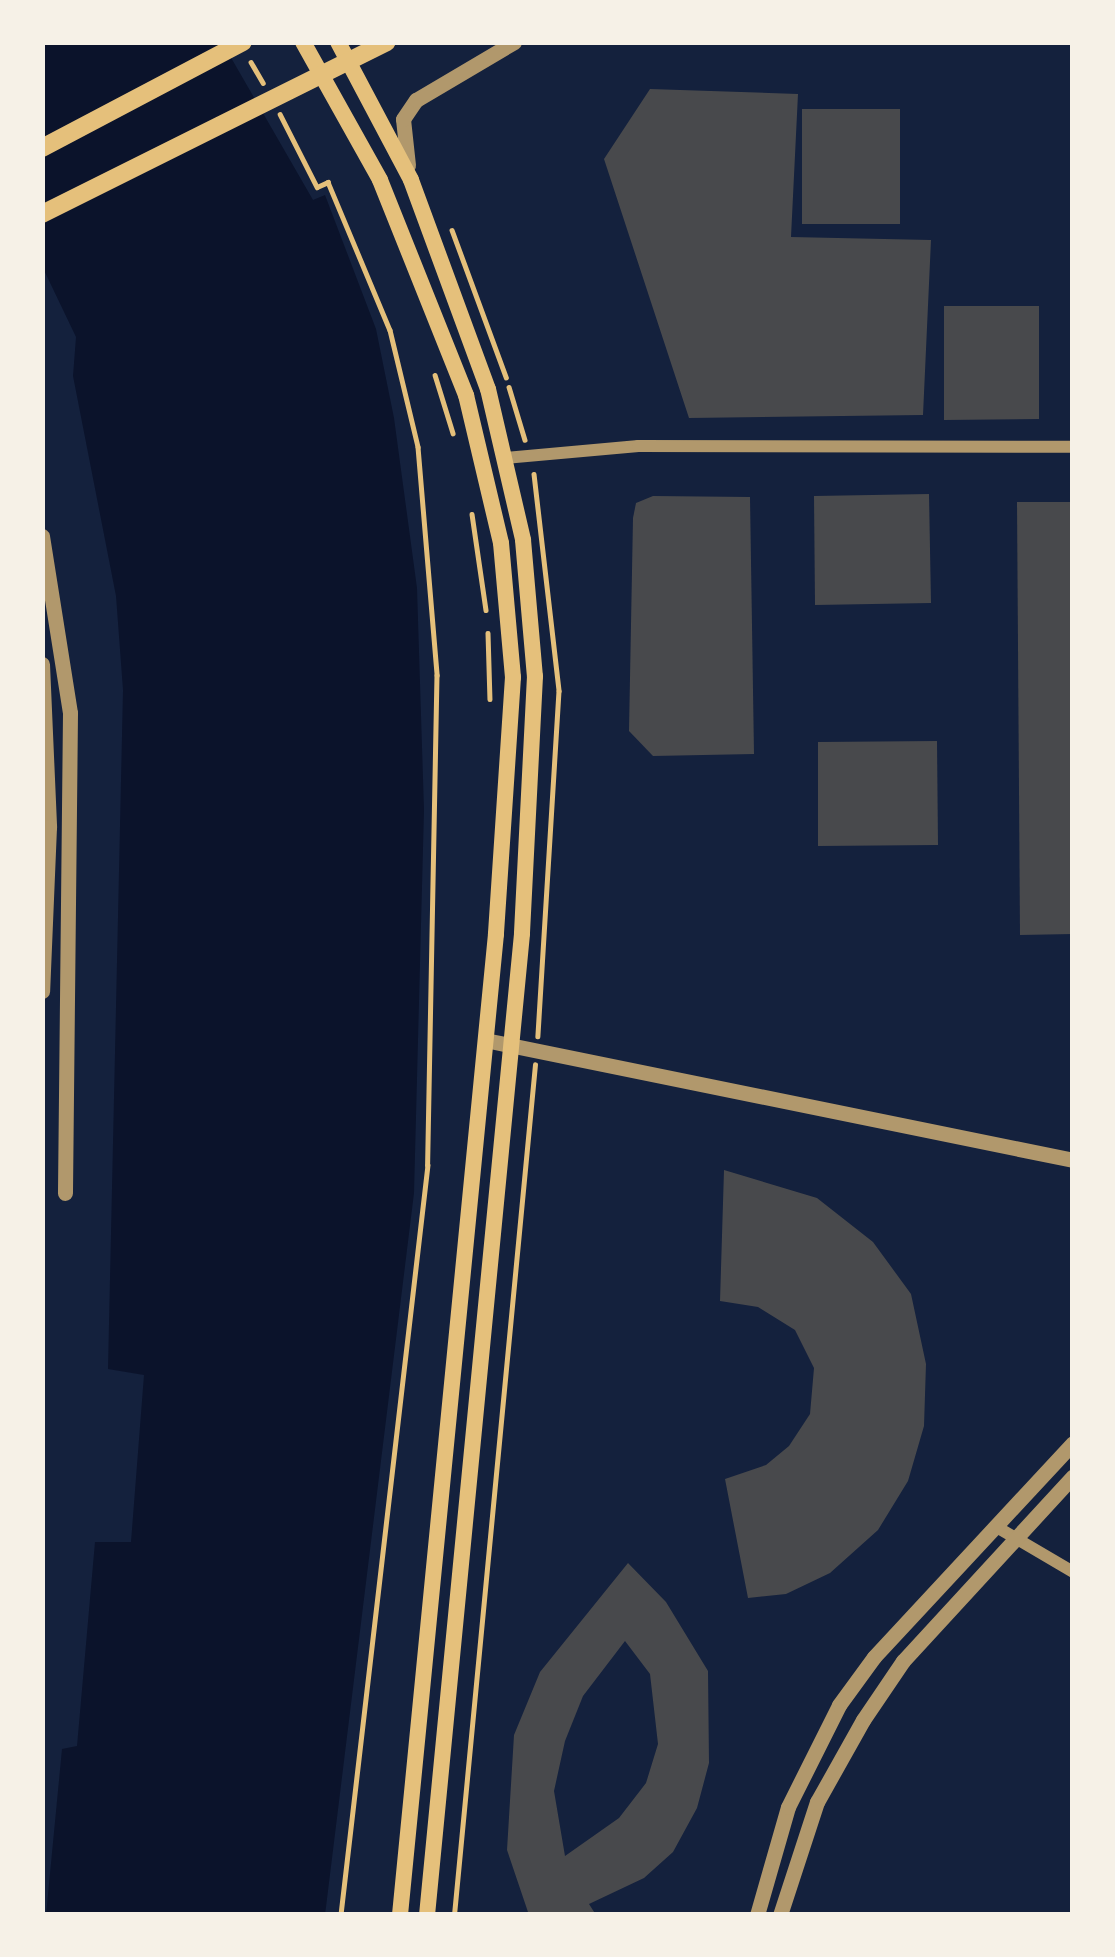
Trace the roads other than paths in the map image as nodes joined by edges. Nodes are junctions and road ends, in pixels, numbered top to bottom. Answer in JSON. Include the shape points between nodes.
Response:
{"nodes":[{"id":1,"x":242,"y":42,"type":"edge"},
{"id":2,"x":304,"y":42,"type":"edge"},
{"id":3,"x":388,"y":42,"type":"edge"},
{"id":4,"x":514,"y":42,"type":"edge"},
{"id":5,"x":343,"y":51,"type":"edge"},
{"id":6,"x":321,"y":71,"type":"junction"},
{"id":7,"x":42,"y":148,"type":"edge"},
{"id":8,"x":411,"y":180,"type":"junction"},
{"id":9,"x":42,"y":214,"type":"edge"},
{"id":10,"x":1073,"y":447,"type":"edge"},
{"id":11,"x":506,"y":458,"type":"junction"},
{"id":12,"x":42,"y":536,"type":"edge"},
{"id":13,"x":42,"y":664,"type":"edge"},
{"id":14,"x":42,"y":991,"type":"edge"},
{"id":15,"x":485,"y":1040,"type":"junction"},
{"id":16,"x":513,"y":1045,"type":"junction"},
{"id":17,"x":1073,"y":1160,"type":"edge"},
{"id":18,"x":65,"y":1193,"type":"dead end"},
{"id":19,"x":1073,"y":1443,"type":"edge"},
{"id":20,"x":1073,"y":1476,"type":"edge"},
{"id":21,"x":995,"y":1526,"type":"junction"},
{"id":22,"x":1012,"y":1542,"type":"junction"},
{"id":23,"x":1073,"y":1572,"type":"edge"},
{"id":24,"x":400,"y":1915,"type":"edge"},
{"id":25,"x":428,"y":1915,"type":"edge"},
{"id":26,"x":757,"y":1915,"type":"edge"},
{"id":27,"x":780,"y":1915,"type":"edge"}],
"edges":[{"from":1,"to":7,"type":"main road"},
{"from":2,"to":6,"type":"main road"},
{"from":3,"to":5,"type":"main road"},
{"from":4,"to":8,"type":"street","via":[[416,100],[403,119]]},
{"from":5,"to":6,"type":"main road"},
{"from":5,"to":8,"type":"main road"},
{"from":6,"to":9,"type":"main road"},
{"from":6,"to":15,"type":"main road","via":[[380,180],[466,395],[501,543],[513,677]]},
{"from":8,"to":11,"type":"main road"},
{"from":10,"to":11,"type":"street","via":[[638,446]]},
{"from":11,"to":16,"type":"main road","via":[[523,540],[535,676]]},
{"from":12,"to":18,"type":"street","via":[[70,713]]},
{"from":13,"to":14,"type":"street","via":[[49,826]]},
{"from":15,"to":16,"type":"street"},
{"from":15,"to":24,"type":"main road"},
{"from":16,"to":17,"type":"street"},
{"from":16,"to":25,"type":"main road"},
{"from":19,"to":21,"type":"street"},
{"from":20,"to":22,"type":"street"},
{"from":21,"to":22,"type":"street"},
{"from":21,"to":26,"type":"street","via":[[839,1705],[788,1807]]},
{"from":22,"to":23,"type":"street"},
{"from":22,"to":27,"type":"street","via":[[903,1661],[853,1736],[817,1802]]}]}
